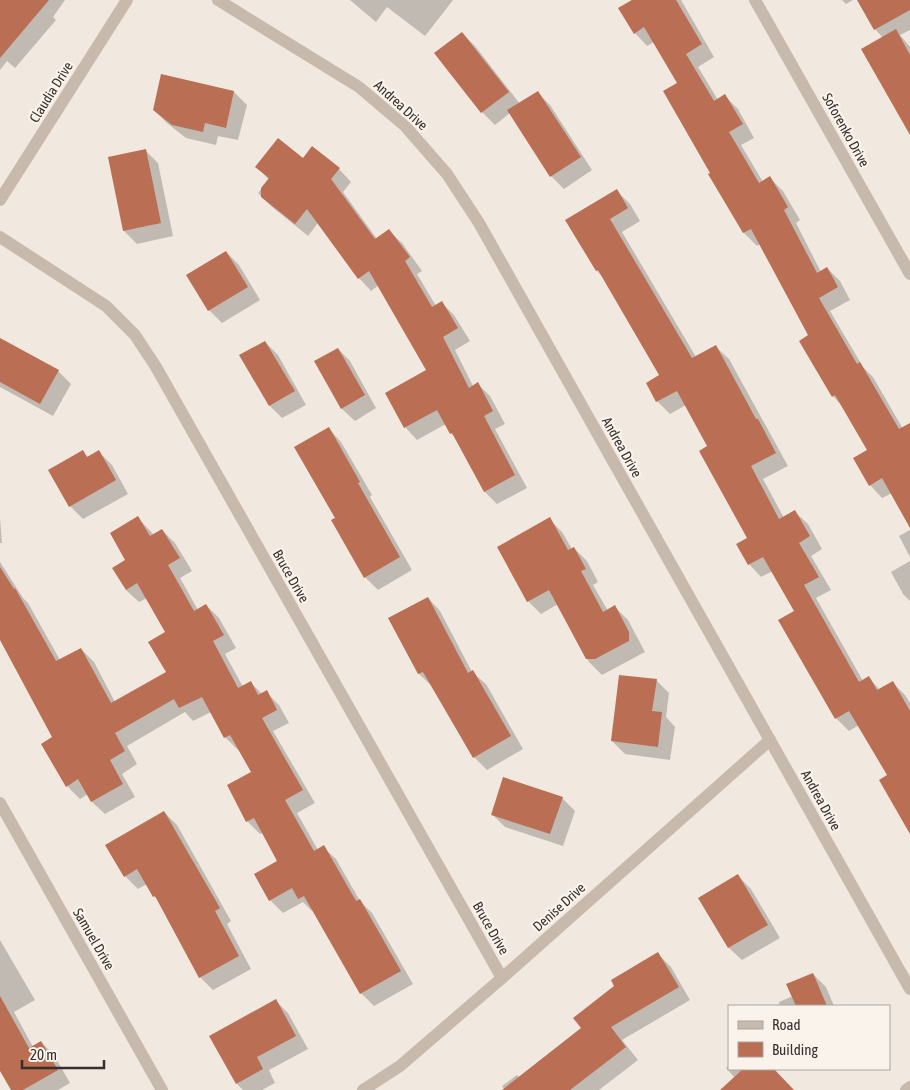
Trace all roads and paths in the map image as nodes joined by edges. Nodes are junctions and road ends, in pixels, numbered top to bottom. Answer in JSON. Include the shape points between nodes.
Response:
{"nodes":[{"id":1,"x":127,"y":0,"type":"edge"},
{"id":2,"x":218,"y":0,"type":"edge"},
{"id":3,"x":755,"y":0,"type":"edge"},
{"id":4,"x":0,"y":200,"type":"edge"},
{"id":5,"x":0,"y":237,"type":"edge"},
{"id":6,"x":910,"y":274,"type":"edge"},
{"id":7,"x":770,"y":740,"type":"junction"},
{"id":8,"x":0,"y":803,"type":"edge"},
{"id":9,"x":502,"y":978,"type":"junction"},
{"id":10,"x":910,"y":989,"type":"edge"},
{"id":11,"x":910,"y":1087,"type":"edge"},
{"id":12,"x":162,"y":1090,"type":"edge"},
{"id":13,"x":363,"y":1090,"type":"edge"},
{"id":14,"x":906,"y":1090,"type":"edge"}],
"edges":[{"from":1,"to":4,"type":"street","name":"Claudia Drive"},
{"from":2,"to":7,"type":"street","name":"Andrea Drive","via":[[359,87],[405,126],[447,174],[480,223]]},
{"from":3,"to":6,"type":"street","name":"Soforenko Drive"},
{"from":5,"to":9,"type":"street","name":"Bruce Drive","via":[[106,306],[135,335]]},
{"from":7,"to":9,"type":"street","name":"Denise Drive"},
{"from":7,"to":10,"type":"street","name":"Andrea Drive"},
{"from":8,"to":12,"type":"street","name":"Samuel Drive"},
{"from":9,"to":13,"type":"street","name":"Denise Drive","via":[[400,1066]]},
{"from":11,"to":14,"type":"street"}]}
